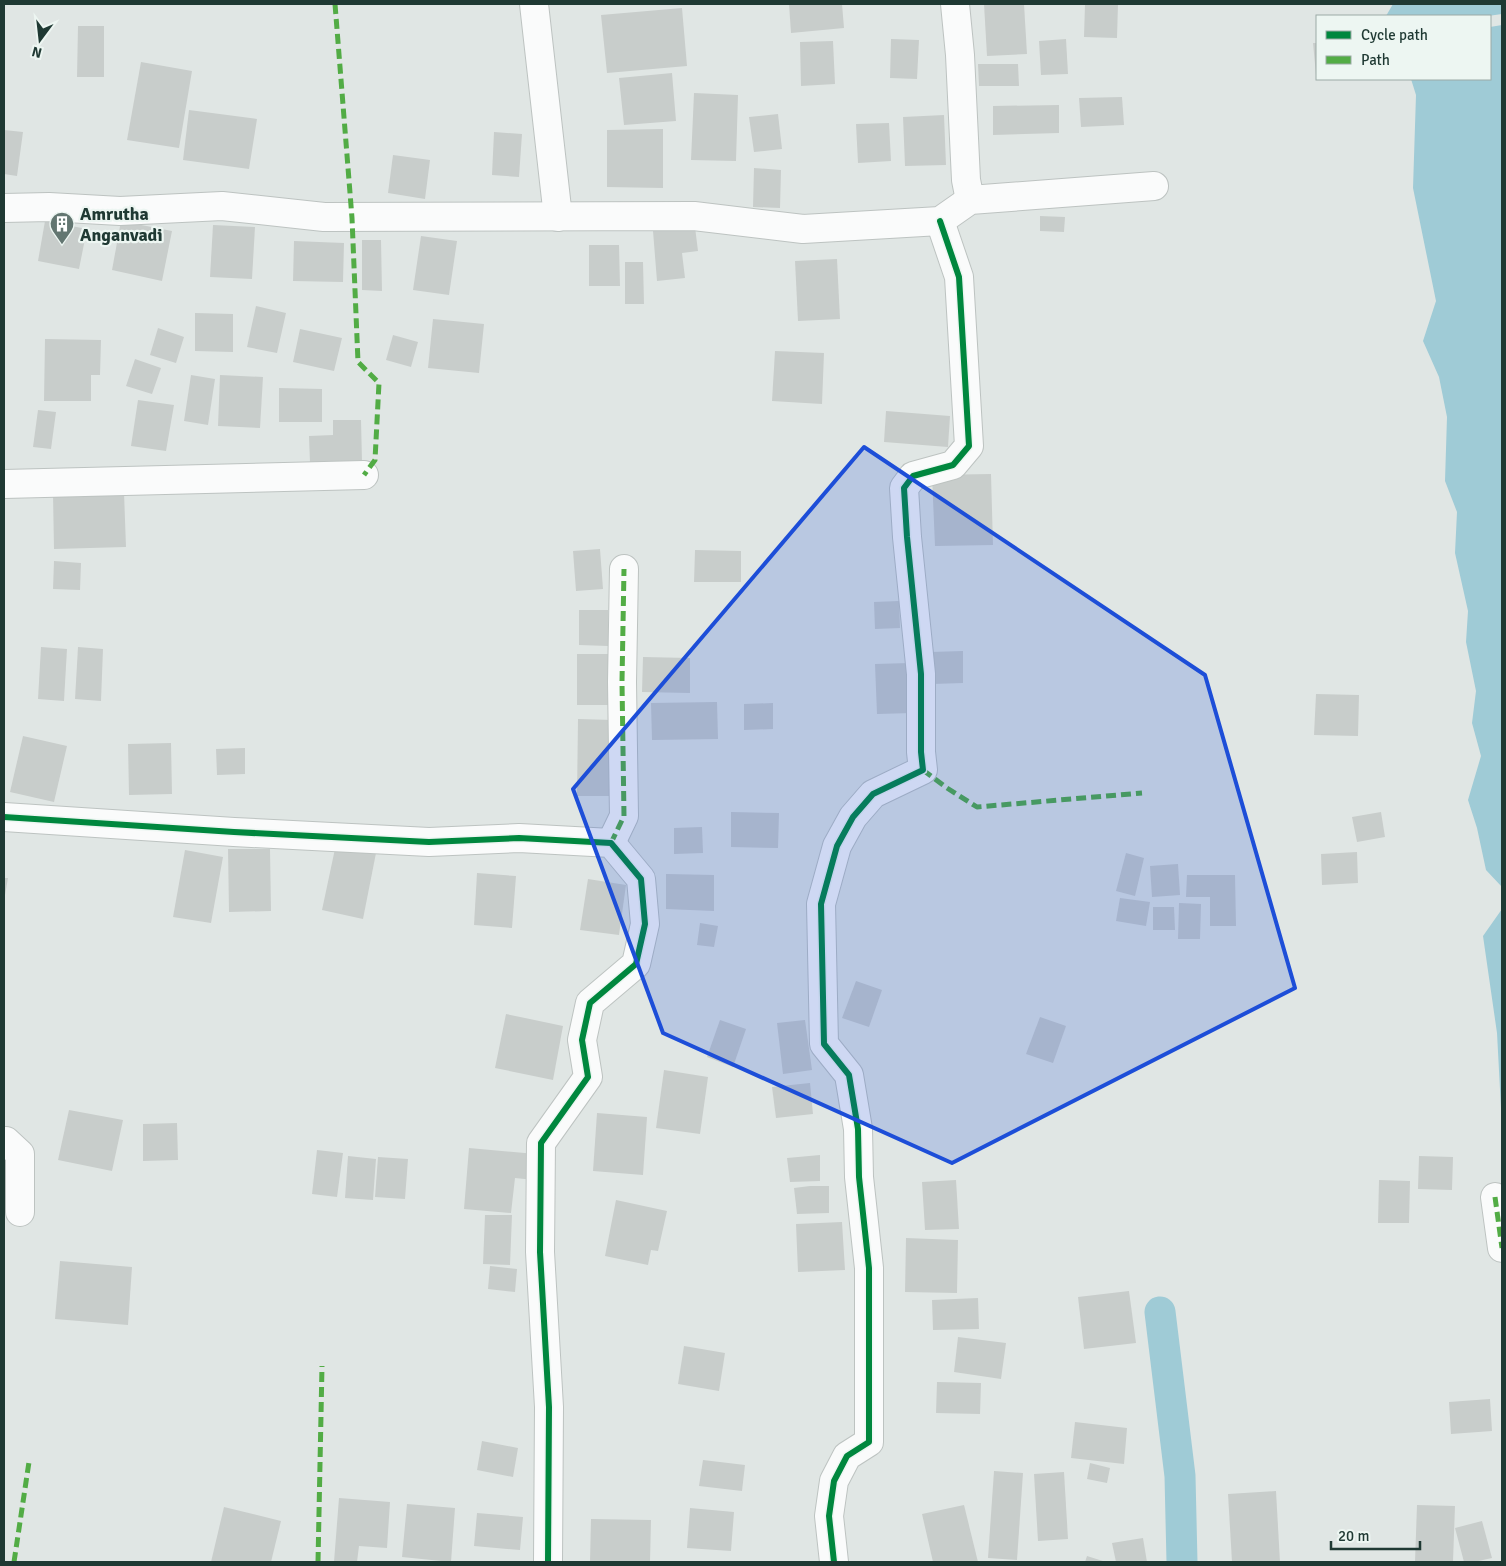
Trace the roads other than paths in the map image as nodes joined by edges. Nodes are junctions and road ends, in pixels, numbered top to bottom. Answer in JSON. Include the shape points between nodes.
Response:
{"nodes":[{"id":1,"x":534,"y":4,"type":"edge"},
{"id":2,"x":955,"y":4,"type":"edge"},
{"id":3,"x":1154,"y":186,"type":"dead end"},
{"id":4,"x":970,"y":200,"type":"junction"},
{"id":5,"x":4,"y":208,"type":"edge"},
{"id":6,"x":558,"y":218,"type":"junction"},
{"id":7,"x":940,"y":221,"type":"junction"},
{"id":8,"x":364,"y":475,"type":"dead end"},
{"id":9,"x":4,"y":484,"type":"edge"},
{"id":10,"x":624,"y":569,"type":"dead end"},
{"id":11,"x":4,"y":817,"type":"edge"},
{"id":12,"x":611,"y":843,"type":"junction"},
{"id":13,"x":4,"y":1141,"type":"edge"},
{"id":14,"x":1495,"y":1197,"type":"dead end"},
{"id":15,"x":20,"y":1212,"type":"dead end"},
{"id":16,"x":1502,"y":1248,"type":"edge"},
{"id":17,"x":548,"y":1562,"type":"edge"},
{"id":18,"x":834,"y":1562,"type":"edge"}],
"edges":[{"from":1,"to":6,"type":"street"},
{"from":2,"to":4,"type":"street"},
{"from":3,"to":4,"type":"street"},
{"from":4,"to":7,"type":"street"},
{"from":5,"to":6,"type":"street","via":[[120,211],[222,206],[324,217]]},
{"from":6,"to":7,"type":"street","via":[[694,216],[802,229]]},
{"from":7,"to":18,"type":"street","via":[[959,277],[969,446],[953,465],[913,476],[904,488],[921,674],[920,752],[923,770],[874,794],[853,818],[837,846],[820,904],[824,1044],[849,1075],[858,1129],[859,1176],[869,1268],[869,1442],[847,1456],[834,1481],[829,1516]]},
{"from":8,"to":9,"type":"street"},
{"from":10,"to":12,"type":"street","via":[[624,816]]},
{"from":11,"to":12,"type":"street","via":[[428,842],[519,838]]},
{"from":12,"to":17,"type":"street","via":[[641,879],[646,924],[636,964],[590,1003],[582,1040],[588,1077],[541,1143],[540,1252],[549,1407]]},
{"from":13,"to":15,"type":"street","via":[[20,1154]]},
{"from":14,"to":16,"type":"street"}]}
